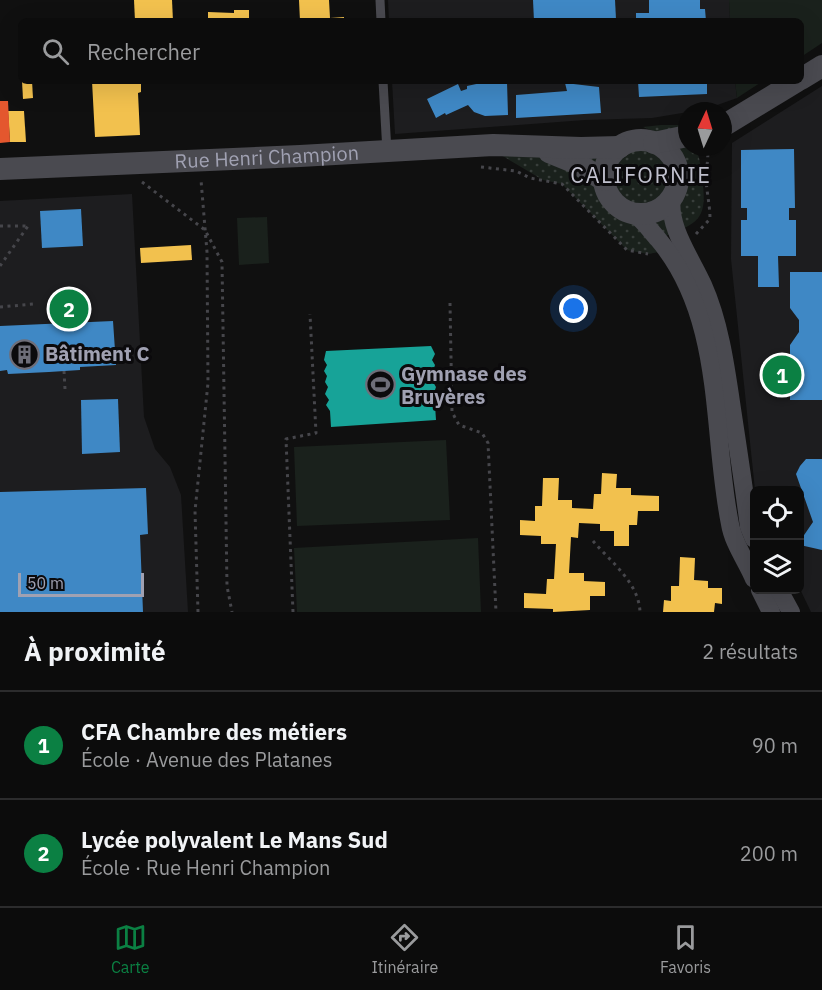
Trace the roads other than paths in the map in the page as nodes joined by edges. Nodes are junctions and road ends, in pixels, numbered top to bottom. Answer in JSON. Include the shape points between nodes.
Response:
{"nodes":[{"id":1,"x":380,"y":0,"type":"edge"},
{"id":2,"x":381,"y":18,"type":"edge"},
{"id":3,"x":822,"y":66,"type":"edge"},
{"id":4,"x":804,"y":77,"type":"edge"},
{"id":5,"x":384,"y":84,"type":"edge"},
{"id":6,"x":792,"y":84,"type":"edge"},
{"id":7,"x":732,"y":120,"type":"edge"},
{"id":8,"x":678,"y":138,"type":"edge"},
{"id":9,"x":654,"y":143,"type":"junction"},
{"id":10,"x":532,"y":145,"type":"junction"},
{"id":11,"x":620,"y":147,"type":"junction"},
{"id":12,"x":387,"y":152,"type":"junction"},
{"id":13,"x":692,"y":156,"type":"edge"},
{"id":14,"x":676,"y":168,"type":"junction"},
{"id":15,"x":0,"y":169,"type":"edge"},
{"id":16,"x":604,"y":180,"type":"junction"},
{"id":17,"x":672,"y":196,"type":"junction"},
{"id":18,"x":633,"y":213,"type":"junction"},
{"id":19,"x":674,"y":245,"type":"junction"},
{"id":20,"x":750,"y":529,"type":"edge"},
{"id":21,"x":750,"y":570,"type":"edge"},
{"id":22,"x":762,"y":594,"type":"edge"},
{"id":23,"x":781,"y":594,"type":"edge"},
{"id":24,"x":771,"y":612,"type":"edge"},
{"id":25,"x":791,"y":612,"type":"edge"}],
"edges":[{"from":1,"to":2,"type":"lane"},
{"from":3,"to":4,"type":"street"},
{"from":5,"to":12,"type":"lane"},
{"from":6,"to":7,"type":"street"},
{"from":8,"to":9,"type":"street"},
{"from":9,"to":11,"type":"street","via":[[638,140]]},
{"from":9,"to":14,"type":"street","via":[[668,153]]},
{"from":10,"to":11,"type":"street","name":"Rue Henri Champion"},
{"from":10,"to":12,"type":"street","name":"Rue Henri Champion"},
{"from":10,"to":16,"type":"street","name":"Rue Henri Champion","via":[[576,163]]},
{"from":11,"to":16,"type":"street","via":[[608,161]]},
{"from":12,"to":15,"type":"street","name":"Rue Henri Champion"},
{"from":13,"to":14,"type":"street"},
{"from":14,"to":17,"type":"street","via":[[677,183]]},
{"from":16,"to":18,"type":"street","via":[[614,202]]},
{"from":17,"to":18,"type":"street","via":[[655,211]]},
{"from":17,"to":19,"type":"street"},
{"from":18,"to":19,"type":"street"},
{"from":19,"to":20,"type":"street","via":[[704,288],[718,332]]},
{"from":19,"to":21,"type":"street","via":[[673,257],[694,300],[704,336],[730,527]]},
{"from":22,"to":24,"type":"street"},
{"from":23,"to":25,"type":"street"}]}
